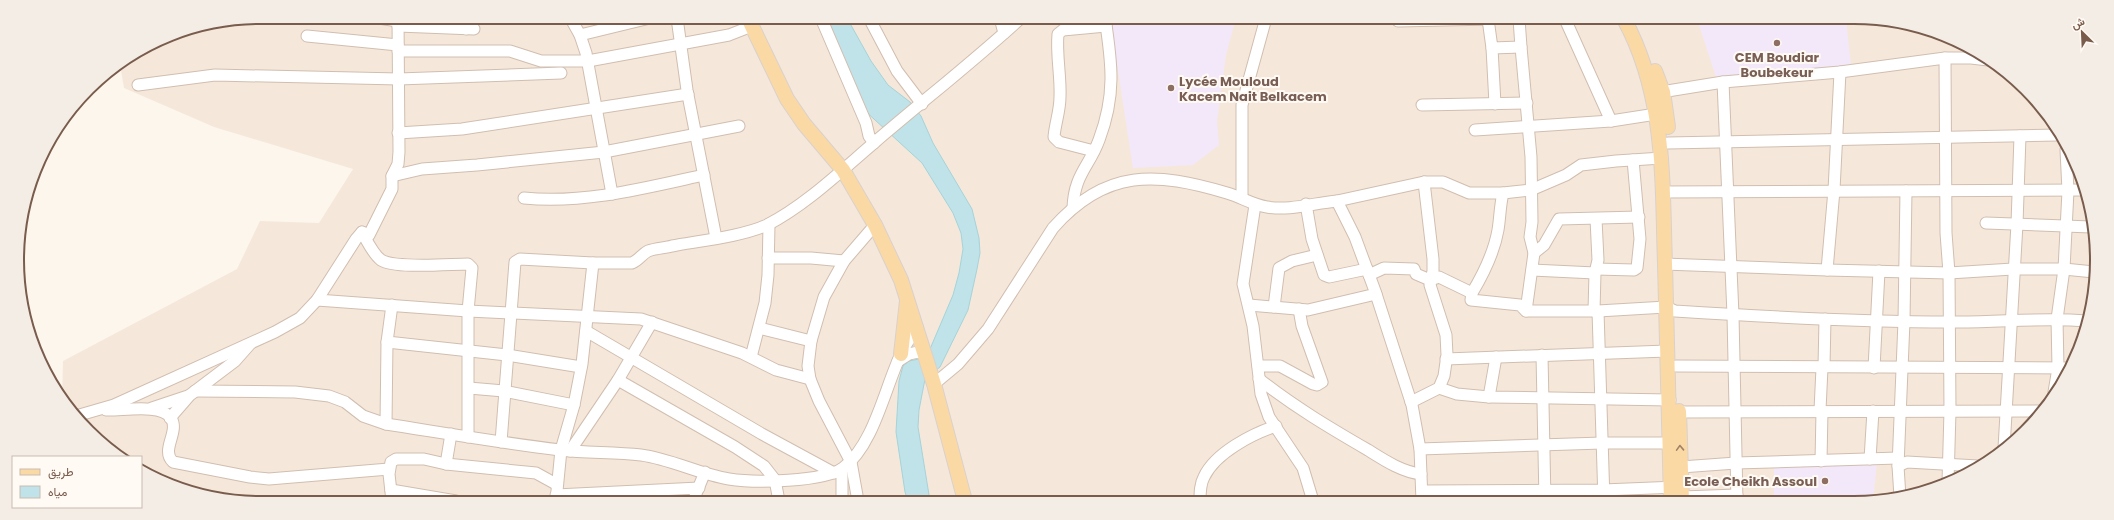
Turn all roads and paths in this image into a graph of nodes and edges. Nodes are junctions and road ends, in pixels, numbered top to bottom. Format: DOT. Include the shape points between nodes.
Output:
graph roads {
  1 [pos="398,24"];
  2 [pos="425,24"];
  3 [pos="465,24"];
  4 [pos="574,24"];
  5 [pos="625,24"];
  6 [pos="678,24"];
  7 [pos="747,24"];
  8 [pos="751,24"];
  9 [pos="824,24"];
  10 [pos="872,24"];
  11 [pos="1002,24"];
  12 [pos="1014,24"];
  13 [pos="1094,24"];
  14 [pos="1105,24"];
  15 [pos="1264,24"];
  16 [pos="1490,24"];
  17 [pos="1519,24"];
  18 [pos="1567,24"];
  19 [pos="1626,24"];
  20 [pos="1636,24"];
  21 [pos="1004,33"];
  22 [pos="580,35"];
  23 [pos="306,36"];
  24 [pos="681,43"];
  25 [pos="1521,47"];
  26 [pos="398,48"];
  27 [pos="1492,48"];
  28 [pos="1945,58"];
  29 [pos="1976,59"];
  30 [pos="588,61"];
  31 [pos="1840,72"];
  32 [pos="561,73"];
  33 [pos="398,79"];
  34 [pos="1722,82"];
  35 [pos="138,85"];
  36 [pos="1658,93"];
  37 [pos="688,94"];
  38 [pos="1527,103"];
  39 [pos="1495,104"];
  40 [pos="1422,105"];
  41 [pos="920,106"];
  42 [pos="597,109"];
  43 [pos="1656,114"];
  44 [pos="1611,121"];
  45 [pos="866,123"];
  46 [pos="739,126"];
  47 [pos="1528,126"];
  48 [pos="1475,130"];
  49 [pos="398,133"];
  50 [pos="696,134"];
  51 [pos="885,134"];
  52 [pos="2054,135"];
  53 [pos="2020,136"];
  54 [pos="1947,137"];
  55 [pos="1836,140"];
  56 [pos="1726,142"];
  57 [pos="874,143"];
  58 [pos="1668,143"];
  59 [pos="1094,151"];
  60 [pos="604,152"];
  61 [pos="2066,157"];
  62 [pos="1662,158"];
  63 [pos="1633,160"];
  64 [pos="843,170"];
  65 [pos="704,175"];
  66 [pos="392,176"];
  67 [pos="1424,182"];
  68 [pos="1531,190"];
  69 [pos="1834,190"];
  70 [pos="1946,190"];
  71 [pos="2079,190"];
  72 [pos="1906,191"];
  73 [pos="2018,191"];
  74 [pos="2068,191"];
  75 [pos="1667,192"];
  76 [pos="1726,192"];
  77 [pos="1503,193"];
  78 [pos="612,194"];
  79 [pos="524,198"];
  80 [pos="1242,198"];
  81 [pos="1337,201"];
  82 [pos="1306,204"];
  83 [pos="1255,205"];
  84 [pos="1073,208"];
  85 [pos="1639,217"];
  86 [pos="1596,219"];
  87 [pos="1986,223"];
  88 [pos="769,224"];
  89 [pos="2017,224"];
  90 [pos="874,225"];
  91 [pos="2066,226"];
  92 [pos="2088,228"];
  93 [pos="362,232"];
  94 [pos="716,238"];
  95 [pos="1534,253"];
  96 [pos="1317,255"];
  97 [pos="768,258"];
  98 [pos="844,261"];
  99 [pos="593,263"];
  100 [pos="1669,264"];
  101 [pos="1731,267"];
  102 [pos="2013,269"];
  103 [pos="2064,269"];
  104 [pos="1532,270"];
  105 [pos="1827,270"];
  106 [pos="1595,271"];
  107 [pos="1879,271"];
  108 [pos="1368,272"];
  109 [pos="1905,272"];
  110 [pos="2089,272"];
  111 [pos="1949,273"];
  112 [pos="1430,280"];
  113 [pos="1472,293"];
  114 [pos="1376,294"];
  115 [pos="907,297"];
  116 [pos="317,300"];
  117 [pos="392,305"];
  118 [pos="1249,305"];
  119 [pos="1274,307"];
  120 [pos="1299,309"];
  121 [pos="1671,309"];
  122 [pos="468,311"];
  123 [pos="1526,311"];
  124 [pos="1596,311"];
  125 [pos="510,313"];
  126 [pos="1733,315"];
  127 [pos="588,316"];
  128 [pos="2058,318"];
  129 [pos="1825,319"];
  130 [pos="1877,321"];
  131 [pos="1904,321"];
  132 [pos="2082,321"];
  133 [pos="652,322"];
  134 [pos="1949,322"];
  135 [pos="2010,322"];
  136 [pos="917,327"];
  137 [pos="759,328"];
  138 [pos="586,331"];
  139 [pos="811,341"];
  140 [pos="387,342"];
  141 [pos="251,343"];
  142 [pos="468,350"];
  143 [pos="1667,351"];
  144 [pos="924,352"];
  145 [pos="1599,353"];
  146 [pos="507,354"];
  147 [pos="1542,355"];
  148 [pos="751,356"];
  149 [pos="900,357"];
  150 [pos="630,358"];
  151 [pos="1496,358"];
  152 [pos="1446,359"];
  153 [pos="1258,366"];
  154 [pos="1676,366"];
  155 [pos="581,367"];
  156 [pos="1734,367"];
  157 [pos="1823,368"];
  158 [pos="1874,368"];
  159 [pos="1901,368"];
  160 [pos="1950,368"];
  161 [pos="2008,368"];
  162 [pos="2058,368"];
  163 [pos="2064,368"];
  164 [pos="810,379"];
  165 [pos="1259,379"];
  166 [pos="618,380"];
  167 [pos="932,380"];
  168 [pos="2056,382"];
  169 [pos="469,388"];
  170 [pos="1439,388"];
  171 [pos="504,391"];
  172 [pos="193,393"];
  173 [pos="1490,398"];
  174 [pos="1543,399"];
  175 [pos="1602,400"];
  176 [pos="1670,400"];
  177 [pos="1411,402"];
  178 [pos="574,405"];
  179 [pos="152,408"];
  180 [pos="101,410"];
  181 [pos="1821,410"];
  182 [pos="1950,410"];
  183 [pos="1873,411"];
  184 [pos="1900,411"];
  185 [pos="2007,411"];
  186 [pos="2035,411"];
  187 [pos="1679,412"];
  188 [pos="1736,412"];
  189 [pos="82,415"];
  190 [pos="170,418"];
  191 [pos="386,424"];
  192 [pos="1276,426"];
  193 [pos="451,434"];
  194 [pos="468,437"];
  195 [pos="501,442"];
  196 [pos="1602,442"];
  197 [pos="2005,442"];
  198 [pos="1670,443"];
  199 [pos="1543,444"];
  200 [pos="566,450"];
  201 [pos="1420,450"];
  202 [pos="1870,459"];
  203 [pos="1821,461"];
  204 [pos="1898,462"];
  205 [pos="1736,463"];
  206 [pos="446,464"];
  207 [pos="1948,465"];
  208 [pos="1969,466"];
  209 [pos="1681,467"];
  210 [pos="842,468"];
  211 [pos="389,469"];
  212 [pos="705,472"];
  213 [pos="1421,474"];
  214 [pos="1948,476"];
  215 [pos="776,480"];
  216 [pos="699,488"];
  217 [pos="1900,491"];
  218 [pos="556,493"];
  219 [pos="1677,494"];
  220 [pos="391,495"];
  221 [pos="1545,495"];
  222 [pos="402,496"];
  223 [pos="695,496"];
  224 [pos="778,496"];
  225 [pos="842,496"];
  226 [pos="856,496"];
  227 [pos="964,496"];
  228 [pos="1201,496"];
  229 [pos="1311,496"];
  230 [pos="1422,496"];
  231 [pos="1482,496"];
  232 [pos="1604,496"];
  233 [pos="1707,496"];
  234 [pos="1737,496"];
  1 -- 26 [label="street"];
  2 -- 3 [label="street" via="470,29"];
  4 -- 22 [label="street"];
  5 -- 22 [label="street"];
  6 -- 24 [label="street"];
  7 -- 24 [label="street" via="729,35"];
  8 -- 64 [label="main road" via="787,99 804,124"];
  9 -- 45 [label="street"];
  10 -- 41 [label="street" via="897,71"];
  11 -- 21 [label="street"];
  12 -- 21 [label="street"];
  13 -- 59 [label="street" via="1063,30 1058,34 1060,98 1054,138 1058,142"];
  14 -- 59 [label="street" via="1110,54 1111,96"];
  15 -- 80 [label="street" via="1242,105"];
  16 -- 27 [label="street"];
  17 -- 25 [label="street"];
  18 -- 44 [label="street"];
  19 -- 36 [label="main road"];
  20 -- 36 [label="main road"];
  21 -- 41 [label="street"];
  22 -- 30 [label="street"];
  23 -- 26 [label="street"];
  24 -- 30 [label="street"];
  24 -- 37 [label="street"];
  25 -- 27 [label="street"];
  25 -- 38 [label="street"];
  26 -- 30 [label="street" via="510,51 541,60"];
  26 -- 33 [label="street"];
  27 -- 39 [label="street"];
  28 -- 29 [label="street"];
  28 -- 31 [label="street"];
  28 -- 54 [label="street"];
  30 -- 42 [label="street"];
  31 -- 34 [label="street"];
  31 -- 55 [label="street"];
  32 -- 33 [label="street"];
  33 -- 35 [label="street" via="215,75"];
  33 -- 49 [label="street"];
  34 -- 36 [label="street"];
  34 -- 56 [label="street"];
  36 -- 43 [label="main road"];
  36 -- 58 [label="main road"];
  37 -- 42 [label="street"];
  37 -- 50 [label="street"];
  38 -- 39 [label="street"];
  38 -- 47 [label="street"];
  39 -- 40 [label="street"];
  41 -- 51 [label="street"];
  42 -- 49 [label="street" via="462,129"];
  42 -- 60 [label="street"];
  43 -- 44 [label="street"];
  43 -- 62 [label="main road"];
  44 -- 47 [label="street"];
  45 -- 51 [label="street"];
  45 -- 57 [label="street" via="869,136"];
  46 -- 50 [label="street"];
  47 -- 48 [label="street"];
  47 -- 68 [label="street"];
  49 -- 66 [label="street" via="398,164"];
  50 -- 60 [label="street"];
  50 -- 65 [label="street"];
  51 -- 57 [label="street"];
  52 -- 53 [label="street"];
  53 -- 54 [label="street"];
  53 -- 73 [label="street"];
  54 -- 55 [label="street"];
  54 -- 70 [label="street"];
  55 -- 56 [label="street"];
  55 -- 69 [label="street"];
  56 -- 58 [label="street"];
  56 -- 76 [label="street"];
  57 -- 64 [label="street"];
  58 -- 75 [label="main road"];
  59 -- 84 [label="street" via="1075,187"];
  60 -- 66 [label="street" via="422,169"];
  60 -- 78 [label="street"];
  61 -- 74 [label="street"];
  62 -- 63 [label="street"];
  62 -- 75 [label="main road"];
  63 -- 68 [label="street" via="1581,165 1566,175"];
  63 -- 85 [label="street"];
  64 -- 88 [label="street"];
  64 -- 90 [label="main road"];
  65 -- 78 [label="street"];
  65 -- 94 [label="street"];
  66 -- 93 [label="street" via="392,189 370,235"];
  67 -- 77 [label="street" via="1443,182 1469,193"];
  67 -- 81 [label="street"];
  67 -- 112 [label="street" via="1434,271"];
  68 -- 77 [label="street"];
  68 -- 95 [label="street" via="1530,237"];
  69 -- 72 [label="street"];
  69 -- 76 [label="street"];
  69 -- 105 [label="street"];
  70 -- 72 [label="street"];
  70 -- 73 [label="street"];
  70 -- 111 [label="street"];
  71 -- 74 [label="street"];
  72 -- 109 [label="street"];
  73 -- 74 [label="street"];
  73 -- 89 [label="street"];
  74 -- 91 [label="street"];
  75 -- 76 [label="street"];
  75 -- 100 [label="main road"];
  76 -- 101 [label="street"];
  77 -- 113 [label="street" via="1492,252 1484,273"];
  78 -- 79 [label="street" via="547,200"];
  80 -- 83 [label="street"];
  80 -- 84 [label="street" via="1168,179 1143,178 1112,184"];
  81 -- 82 [label="street"];
  81 -- 108 [label="street" via="1353,231"];
  82 -- 83 [label="street" via="1284,208"];
  82 -- 96 [label="street"];
  83 -- 118 [label="street" via="1243,284"];
  84 -- 167 [label="street" via="1054,228 988,329 958,364"];
  85 -- 86 [label="street"];
  85 -- 106 [label="street" via="1637,268"];
  86 -- 95 [label="street" via="1559,219 1544,245"];
  86 -- 106 [label="street" via="1598,260"];
  87 -- 89 [label="street"];
  88 -- 94 [label="street"];
  88 -- 97 [label="street"];
  89 -- 91 [label="street"];
  89 -- 102 [label="street"];
  90 -- 98 [label="street"];
  90 -- 115 [label="main road"];
  91 -- 92 [label="street"];
  91 -- 103 [label="street"];
  93 -- 116 [label="street"];
  93 -- 122 [label="street" via="376,255 387,263 470,265 472,268"];
  94 -- 99 [label="street" via="648,251 632,263"];
  95 -- 104 [label="street"];
  96 -- 108 [label="street" via="1324,275 1329,277"];
  96 -- 119 [label="street" via="1292,261 1279,268"];
  97 -- 98 [label="street"];
  97 -- 137 [label="street" via="765,303"];
  98 -- 139 [label="street" via="824,297"];
  99 -- 125 [label="street" via="516,260"];
  99 -- 127 [label="street"];
  100 -- 101 [label="street"];
  100 -- 121 [label="main road"];
  101 -- 105 [label="street"];
  101 -- 126 [label="street"];
  102 -- 103 [label="street"];
  102 -- 111 [label="street"];
  102 -- 135 [label="street"];
  103 -- 110 [label="street"];
  103 -- 128 [label="street"];
  104 -- 106 [label="street"];
  104 -- 123 [label="street"];
  105 -- 107 [label="street"];
  106 -- 124 [label="street"];
  107 -- 109 [label="street"];
  107 -- 130 [label="street"];
  108 -- 112 [label="street" via="1384,268 1414,269 1416,274"];
  108 -- 114 [label="street"];
  109 -- 111 [label="street"];
  109 -- 131 [label="street"];
  111 -- 134 [label="street"];
  112 -- 113 [label="street" via="1439,277"];
  112 -- 152 [label="street" via="1430,290 1446,335"];
  113 -- 123 [label="street" via="1471,300 1520,305"];
  114 -- 120 [label="street" via="1325,308"];
  114 -- 177 [label="street"];
  115 -- 136 [label="main road"];
  115 -- 149 [label="main road"];
  116 -- 117 [label="street"];
  116 -- 141 [label="street" via="300,318"];
  117 -- 122 [label="street"];
  117 -- 140 [label="street"];
  118 -- 119 [label="street"];
  118 -- 153 [label="street"];
  119 -- 120 [label="street"];
  120 -- 153 [label="street" via="1302,326 1322,382 1313,384 1280,366"];
  121 -- 124 [label="street"];
  121 -- 126 [label="street"];
  121 -- 143 [label="main road"];
  121 -- 154 [label="main road"];
  122 -- 125 [label="street"];
  122 -- 142 [label="street"];
  123 -- 124 [label="street"];
  124 -- 145 [label="street"];
  125 -- 127 [label="street"];
  125 -- 146 [label="street"];
  126 -- 129 [label="street"];
  126 -- 156 [label="street"];
  127 -- 133 [label="street" via="616,316"];
  127 -- 138 [label="street"];
  128 -- 132 [label="street"];
  128 -- 135 [label="street"];
  128 -- 162 [label="street"];
  129 -- 130 [label="street"];
  129 -- 157 [label="street"];
  130 -- 131 [label="street"];
  130 -- 158 [label="street"];
  131 -- 134 [label="street"];
  131 -- 159 [label="street"];
  133 -- 148 [label="street"];
  133 -- 150 [label="street"];
  134 -- 135 [label="street"];
  134 -- 160 [label="street"];
  135 -- 161 [label="street"];
  136 -- 144 [label="main road"];
  136 -- 149 [label="street"];
  137 -- 139 [label="street"];
  137 -- 148 [label="street"];
  138 -- 150 [label="street"];
  138 -- 155 [label="street"];
  139 -- 164 [label="street" via="808,366"];
  140 -- 142 [label="street"];
  140 -- 191 [label="street"];
  141 -- 172 [label="street" via="235,361"];
  141 -- 180 [label="street"];
  142 -- 146 [label="street"];
  142 -- 169 [label="street"];
  143 -- 145 [label="street"];
  143 -- 176 [label="main road"];
  144 -- 149 [label="street"];
  144 -- 167 [label="main road"];
  145 -- 147 [label="street"];
  145 -- 175 [label="street"];
  146 -- 155 [label="street"];
  146 -- 171 [label="street"];
  147 -- 151 [label="street"];
  147 -- 174 [label="street"];
  148 -- 164 [label="street" via="776,370"];
  149 -- 210 [label="street" via="869,432"];
  150 -- 166 [label="street"];
  150 -- 210 [label="street" via="762,434"];
  151 -- 152 [label="street"];
  151 -- 173 [label="street"];
  152 -- 170 [label="street" via="1443,383"];
  153 -- 165 [label="street"];
  154 -- 156 [label="street"];
  154 -- 187 [label="main road"];
  155 -- 178 [label="street"];
  156 -- 157 [label="street"];
  156 -- 188 [label="street"];
  157 -- 158 [label="street"];
  157 -- 181 [label="street"];
  158 -- 159 [label="street"];
  159 -- 160 [label="street"];
  159 -- 184 [label="street"];
  160 -- 161 [label="street"];
  160 -- 182 [label="street"];
  161 -- 162 [label="street"];
  161 -- 185 [label="street"];
  162 -- 163 [label="street"];
  162 -- 168 [label="street"];
  164 -- 210 [label="street" via="836,436"];
  165 -- 192 [label="street" via="1262,402"];
  165 -- 213 [label="street" via="1355,443 1405,470"];
  166 -- 200 [label="street"];
  166 -- 215 [label="street" via="735,447 764,466"];
  167 -- 227 [label="main road"];
  169 -- 171 [label="street"];
  169 -- 194 [label="street"];
  170 -- 173 [label="street" via="1457,394"];
  170 -- 177 [label="street"];
  171 -- 178 [label="street"];
  171 -- 195 [label="street"];
  172 -- 179 [label="street"];
  172 -- 190 [label="street"];
  172 -- 191 [label="street" via="295,392 328,396 345,402 362,416"];
  173 -- 174 [label="street"];
  174 -- 175 [label="street"];
  174 -- 199 [label="street"];
  175 -- 176 [label="street"];
  175 -- 196 [label="street"];
  176 -- 198 [label="main road"];
  177 -- 201 [label="street"];
  178 -- 200 [label="street"];
  179 -- 180 [label="street"];
  179 -- 190 [label="street"];
  180 -- 189 [label="street"];
  181 -- 183 [label="street"];
  181 -- 188 [label="street"];
  181 -- 203 [label="street"];
  182 -- 184 [label="street"];
  182 -- 185 [label="street"];
  182 -- 207 [label="street"];
  183 -- 184 [label="street"];
  183 -- 202 [label="street"];
  184 -- 204 [label="street"];
  185 -- 186 [label="street"];
  185 -- 197 [label="street"];
  187 -- 188 [label="street"];
  209 -- 187 [label="main road, one-way"];
  188 -- 205 [label="street"];
  190 -- 211 [label="street" via="173,433 168,454 173,462 269,479"];
  191 -- 193 [label="street"];
  192 -- 228 [label="street" via="1247,438 1211,465 1203,478"];
  192 -- 229 [label="street" via="1303,468"];
  193 -- 194 [label="street"];
  193 -- 206 [label="street"];
  194 -- 195 [label="street"];
  195 -- 200 [label="street"];
  196 -- 198 [label="street"];
  196 -- 199 [label="street"];
  196 -- 232 [label="street"];
  198 -- 219 [label="main road"];
  199 -- 201 [label="street"];
  199 -- 221 [label="street"];
  200 -- 212 [label="street" via="643,456"];
  200 -- 218 [label="street"];
  201 -- 213 [label="street"];
  202 -- 203 [label="street"];
  202 -- 204 [label="street"];
  203 -- 205 [label="street"];
  204 -- 207 [label="street"];
  204 -- 217 [label="street"];
  205 -- 209 [label="street"];
  205 -- 234 [label="street"];
  206 -- 211 [label="street" via="424,459 396,459 391,462"];
  206 -- 218 [label="street" via="536,472"];
  207 -- 208 [label="street"];
  207 -- 214 [label="street"];
  209 -- 219 [label="main road"];
  210 -- 215 [label="street" via="817,478"];
  210 -- 225 [label="street"];
  210 -- 226 [label="street"];
  211 -- 220 [label="street"];
  212 -- 215 [label="street" via="730,479"];
  212 -- 216 [label="street"];
  213 -- 230 [label="street"];
  215 -- 224 [label="street"];
  216 -- 218 [label="street"];
  216 -- 223 [label="street"];
  219 -- 232 [label="street"];
  219 -- 233 [label="street"];
  220 -- 222 [label="street"];
  221 -- 231 [label="street"];
  221 -- 232 [label="street"];
  230 -- 231 [label="street"];
}
